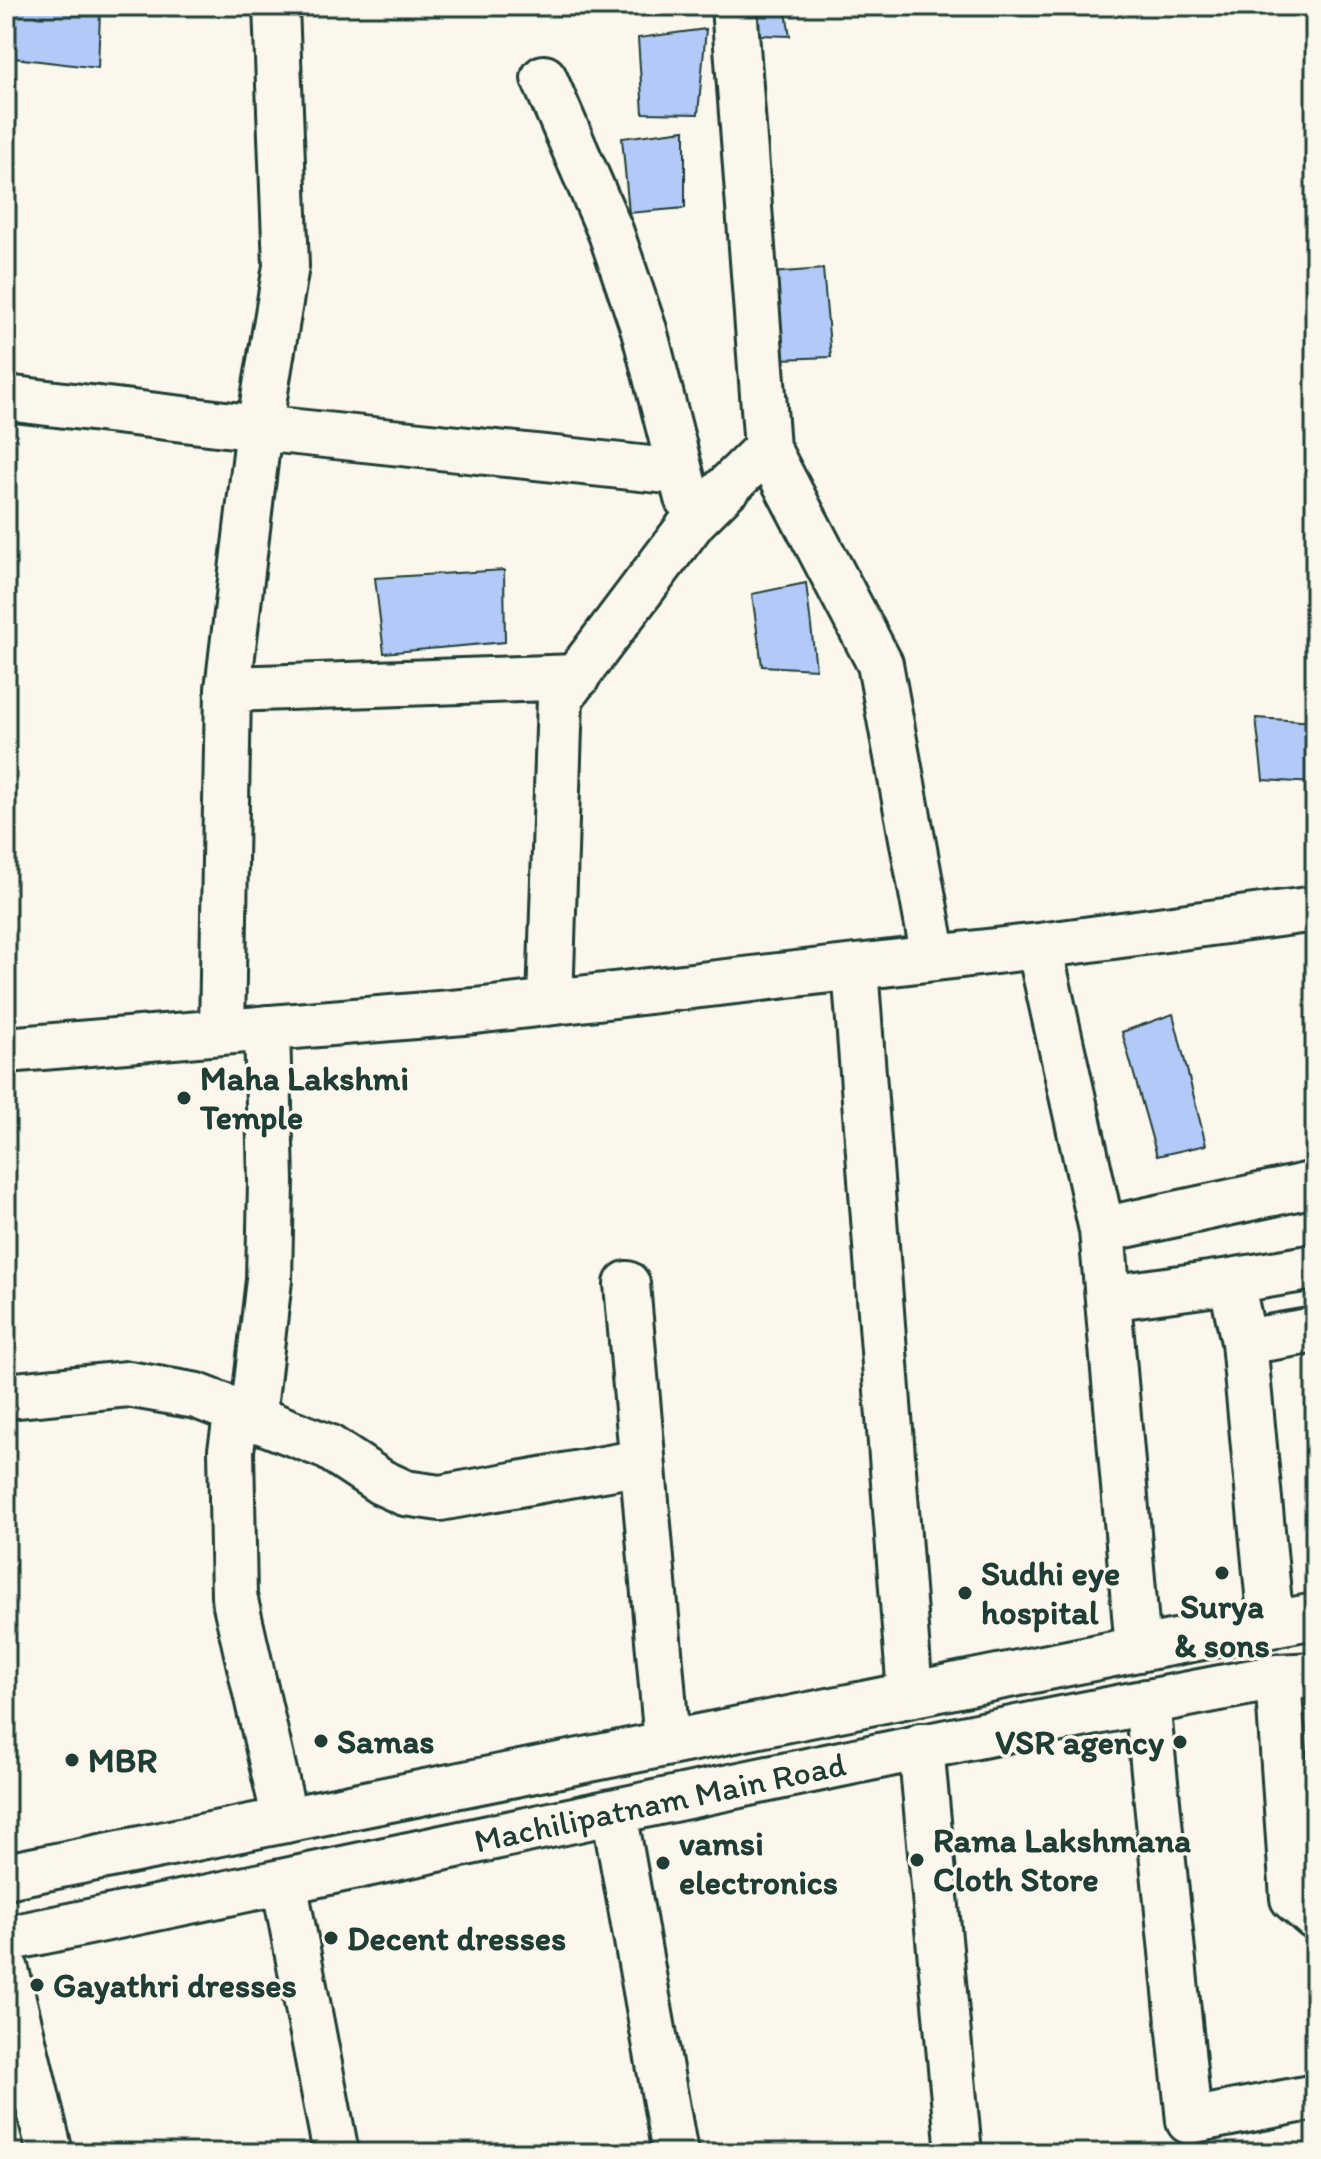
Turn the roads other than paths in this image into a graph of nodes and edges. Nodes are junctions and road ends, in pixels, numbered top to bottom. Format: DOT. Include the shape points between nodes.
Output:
graph roads {
  1 [pos="276,6"];
  2 [pos="734,6"];
  3 [pos="544,78"];
  4 [pos="6,398"];
  5 [pos="259,428"];
  6 [pos="767,448"];
  7 [pos="678,472"];
  8 [pos="694,520"];
  9 [pos="577,677"];
  10 [pos="228,689"];
  11 [pos="1315,909"];
  12 [pos="1039,946"];
  13 [pos="934,958"];
  14 [pos="855,968"];
  15 [pos="550,1002"];
  16 [pos="267,1028"];
  17 [pos="222,1032"];
  18 [pos="6,1050"];
  19 [pos="1315,1184"];
  20 [pos="1102,1230"];
  21 [pos="1315,1267"];
  22 [pos="1231,1281"];
  23 [pos="627,1284"];
  24 [pos="1108,1298"];
  25 [pos="1315,1330"];
  26 [pos="1244,1342"];
  27 [pos="6,1396"];
  28 [pos="245,1414"];
  29 [pos="642,1462"];
  30 [pos="1315,1616"];
  31 [pos="1271,1625"];
  32 [pos="1138,1649"];
  33 [pos="1296,1676"];
  34 [pos="910,1694"];
  35 [pos="1147,1702"];
  36 [pos="667,1743"];
  37 [pos="921,1746"];
  38 [pos="614,1812"];
  39 [pos="285,1820"];
  40 [pos="6,1876"];
  41 [pos="284,1882"];
  42 [pos="1315,1917"];
  43 [pos="6,1939"];
  44 [pos="6,1970"];
  45 [pos="1315,2097"];
  46 [pos="50,2153"];
  47 [pos="336,2153"];
  48 [pos="675,2153"];
  49 [pos="959,2153"];
  1 -- 5 [label="street" via="286,266"];
  2 -- 6 [label="street"];
  3 -- 7 [label="street" via="611,233 644,330"];
  4 -- 5 [label="street"];
  5 -- 7 [label="street"];
  5 -- 10 [label="street"];
  6 -- 8 [label="street"];
  6 -- 13 [label="street" via="880,664"];
  7 -- 8 [label="street"];
  8 -- 9 [label="street"];
  9 -- 10 [label="street"];
  9 -- 15 [label="street" via="560,698"];
  10 -- 17 [label="street"];
  11 -- 12 [label="street"];
  12 -- 13 [label="street"];
  12 -- 20 [label="street"];
  13 -- 14 [label="street"];
  14 -- 15 [label="street"];
  14 -- 34 [label="street"];
  15 -- 16 [label="street"];
  16 -- 17 [label="street"];
  16 -- 28 [label="street" via="269,1280"];
  17 -- 18 [label="street"];
  19 -- 20 [label="street"];
  20 -- 24 [label="street"];
  21 -- 22 [label="street"];
  22 -- 24 [label="street"];
  22 -- 26 [label="street"];
  23 -- 29 [label="street"];
  24 -- 32 [label="street"];
  25 -- 26 [label="street"];
  26 -- 31 [label="street"];
  27 -- 28 [label="street" via="128,1384 197,1396"];
  28 -- 29 [label="street" via="328,1447 405,1493 440,1498"];
  28 -- 39 [label="street" via="231,1450 234,1596"];
  29 -- 36 [label="street"];
  30 -- 31 [label="street, Machilipatnam Main Road"];
  31 -- 32 [label="street, Machilipatnam Main Road"];
  32 -- 34 [label="street, Machilipatnam Main Road"];
  33 -- 35 [label="street, Machilipatnam Main Road"];
  33 -- 42 [label="street" via="1293,1898"];
  34 -- 36 [label="street, Machilipatnam Main Road"];
  35 -- 37 [label="street, Machilipatnam Main Road"];
  35 -- 45 [label="street" via="1189,2121"];
  36 -- 39 [label="street, Machilipatnam Main Road"];
  37 -- 38 [label="street, Machilipatnam Main Road"];
  37 -- 49 [label="street"];
  38 -- 41 [label="street, Machilipatnam Main Road"];
  38 -- 48 [label="street"];
  39 -- 40 [label="street, Machilipatnam Main Road"];
  41 -- 43 [label="street, Machilipatnam Main Road"];
  41 -- 47 [label="street"];
  44 -- 46 [label="street"];
}
